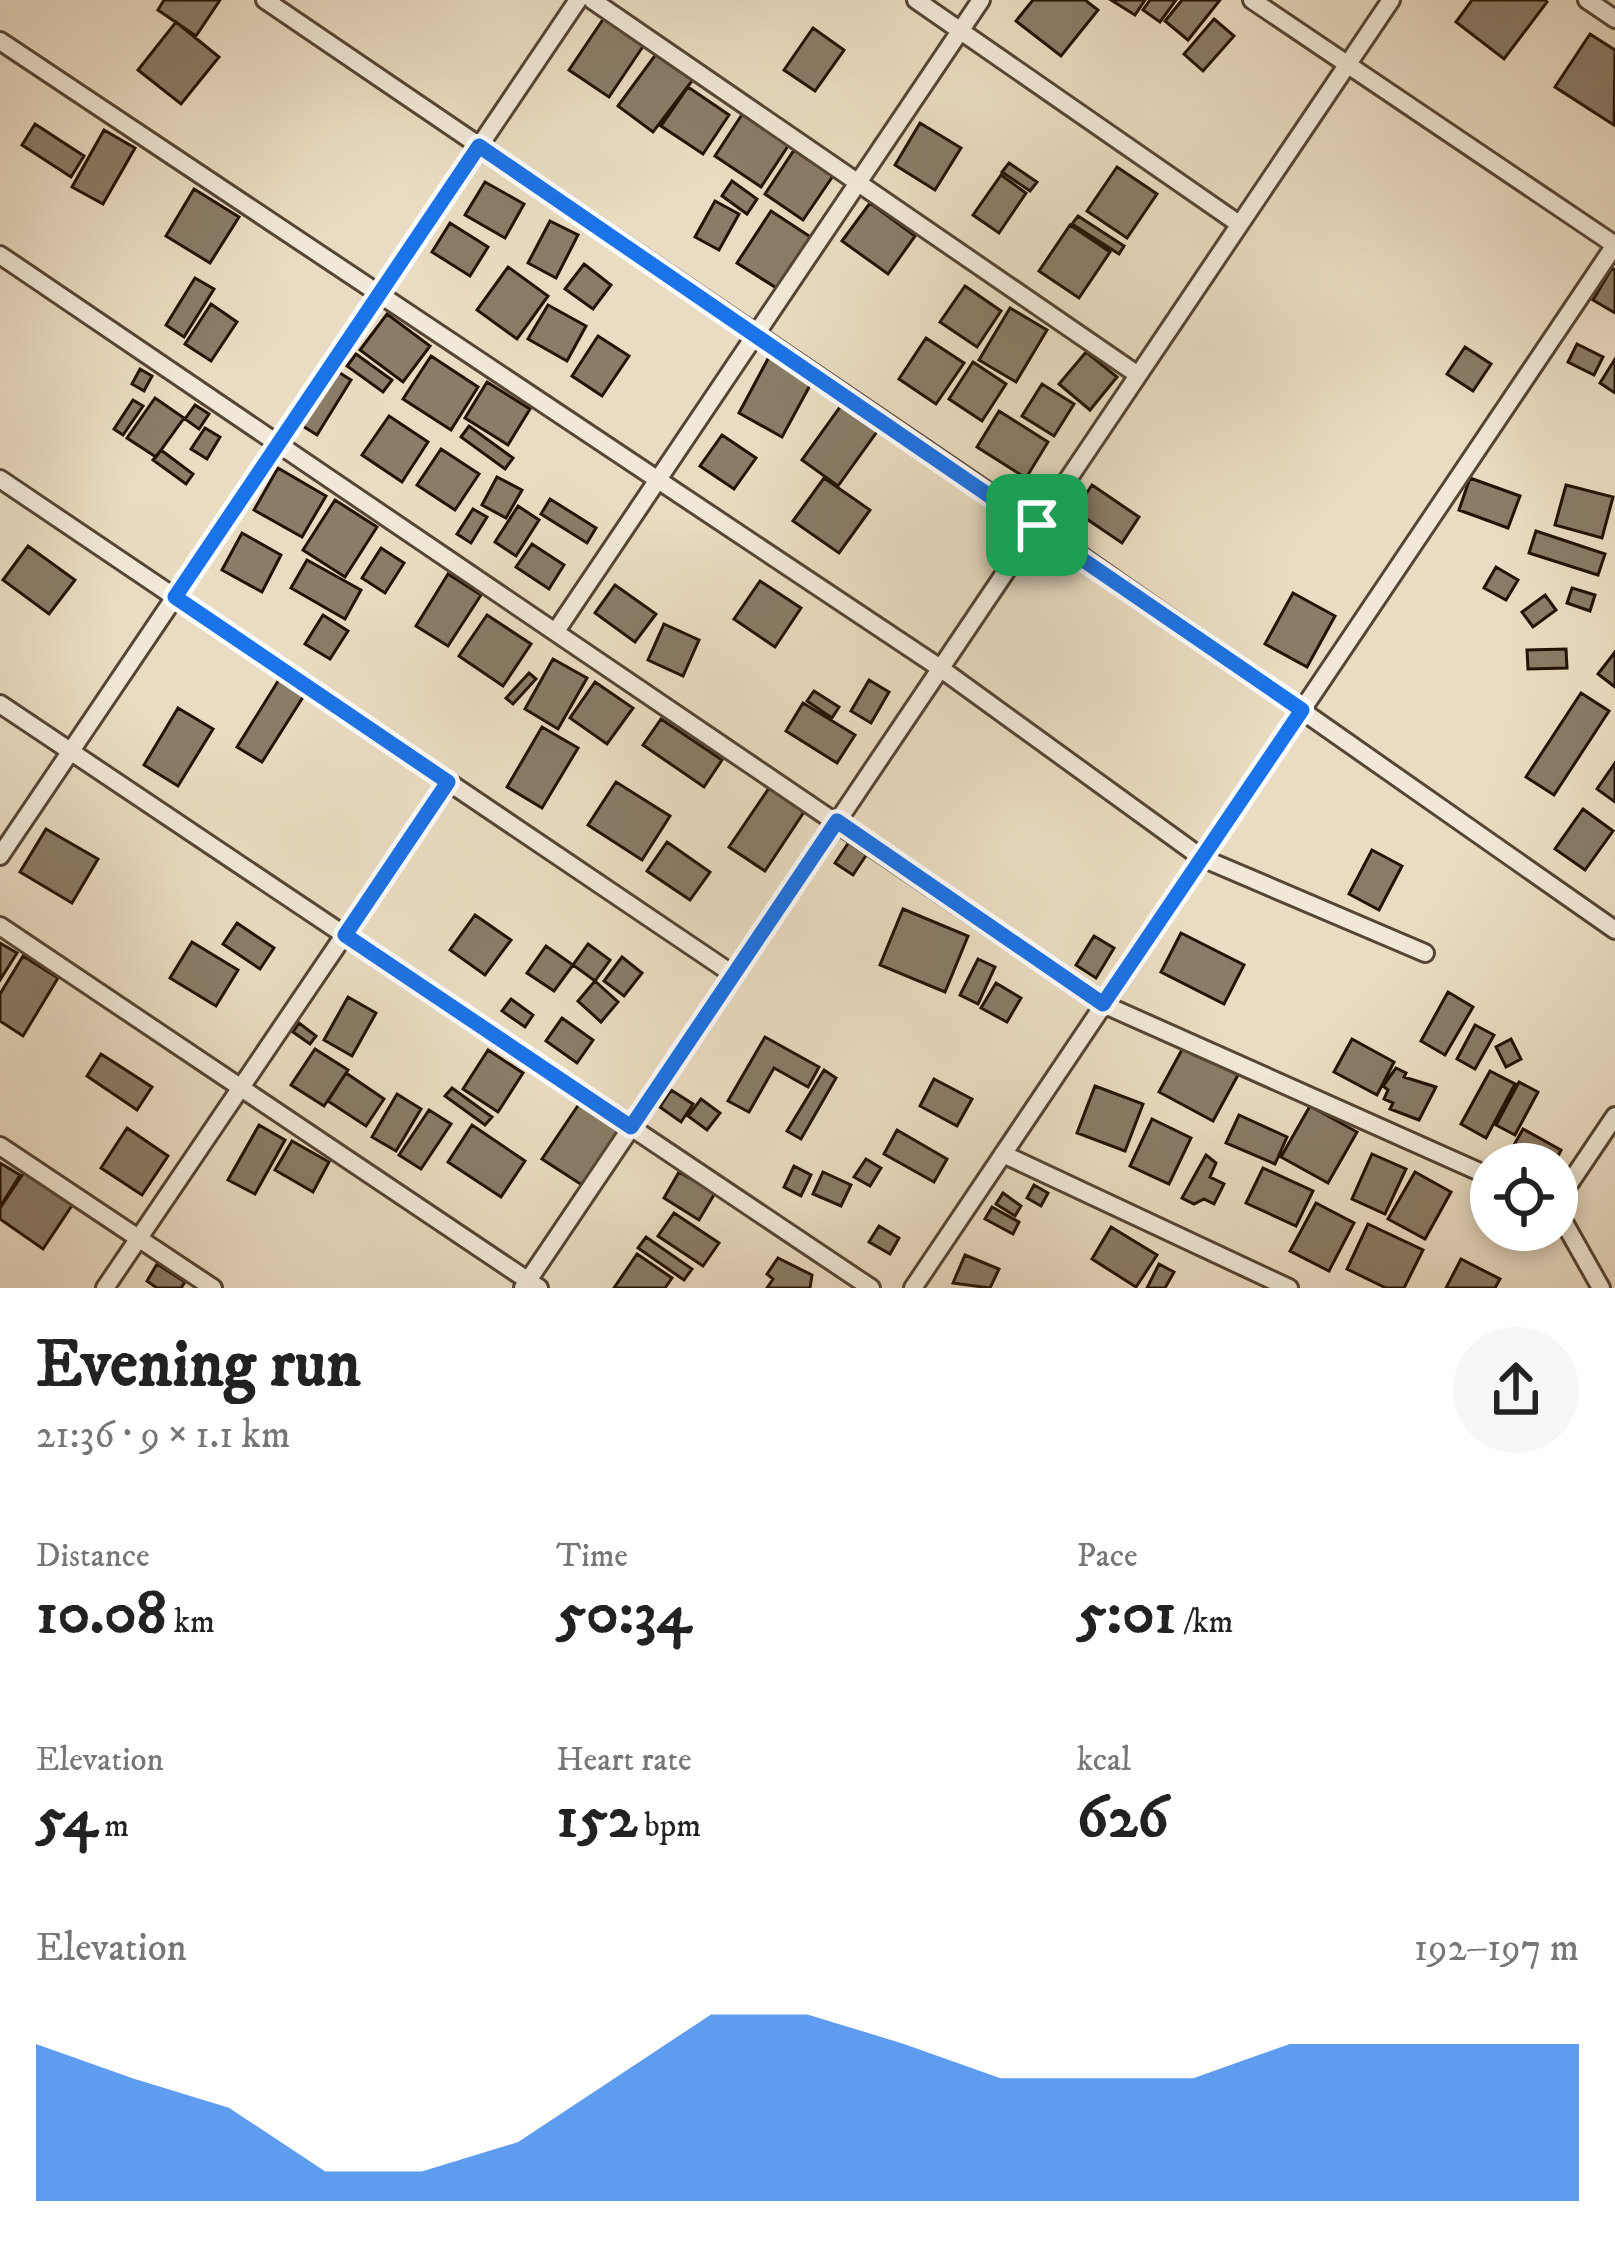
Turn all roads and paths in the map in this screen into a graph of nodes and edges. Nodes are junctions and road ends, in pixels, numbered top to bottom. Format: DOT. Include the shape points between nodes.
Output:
graph roads {
  1 [pos="265,0"];
  2 [pos="578,0"];
  3 [pos="592,0"];
  4 [pos="916,0"];
  5 [pos="981,0"];
  6 [pos="1252,0"];
  7 [pos="1391,0"];
  8 [pos="1587,0"];
  9 [pos="1615,19"];
  10 [pos="960,31"];
  11 [pos="0,41"];
  12 [pos="1347,64"];
  13 [pos="479,146"];
  14 [pos="858,182"];
  15 [pos="1239,224"];
  16 [pos="1615,245"];
  17 [pos="0,255"];
  18 [pos="380,294"];
  19 [pos="756,334"];
  20 [pos="1138,375"];
  21 [pos="279,443"];
  22 [pos="0,479"];
  23 [pos="657,480"];
  24 [pos="1037,525"];
  25 [pos="175,597"];
  26 [pos="556,631"];
  27 [pos="940,668"];
  28 [pos="0,704"];
  29 [pos="1302,710"];
  30 [pos="71,751"];
  31 [pos="448,782"];
  32 [pos="837,821"];
  33 [pos="0,856"];
  34 [pos="1202,859"];
  35 [pos="0,926"];
  36 [pos="1615,930"];
  37 [pos="345,935"];
  38 [pos="1424,953"];
  39 [pos="734,975"];
  40 [pos="1103,1004"];
  41 [pos="241,1088"];
  42 [pos="1615,1116"];
  43 [pos="631,1127"];
  44 [pos="0,1146"];
  45 [pos="1003,1154"];
  46 [pos="1470,1168"];
  47 [pos="1578,1173"];
  48 [pos="139,1238"];
  49 [pos="1578,1245"];
  50 [pos="530,1286"];
  51 [pos="919,1286"];
  52 [pos="105,1288"];
  53 [pos="213,1288"];
  54 [pos="871,1288"];
  55 [pos="1289,1288"];
  56 [pos="1601,1288"];
  1 -- 13 [label="street"];
  2 -- 13 [label="street"];
  3 -- 14 [label="street"];
  4 -- 10 [label="street"];
  5 -- 10 [label="street"];
  6 -- 12 [label="street"];
  7 -- 12 [label="street"];
  8 -- 9 [label="street"];
  10 -- 14 [label="street"];
  10 -- 15 [label="street"];
  11 -- 18 [label="street"];
  12 -- 15 [label="street"];
  12 -- 16 [label="street"];
  13 -- 18 [label="street"];
  13 -- 19 [label="street"];
  14 -- 19 [label="street"];
  14 -- 20 [label="street"];
  15 -- 20 [label="street"];
  16 -- 29 [label="street"];
  17 -- 21 [label="street"];
  18 -- 21 [label="street"];
  18 -- 23 [label="street"];
  19 -- 23 [label="street"];
  19 -- 24 [label="street"];
  20 -- 24 [label="street"];
  21 -- 25 [label="street"];
  21 -- 26 [label="street"];
  22 -- 25 [label="street"];
  23 -- 26 [label="street"];
  23 -- 27 [label="street"];
  24 -- 27 [label="street"];
  24 -- 29 [label="street"];
  25 -- 30 [label="street"];
  25 -- 31 [label="street"];
  26 -- 32 [label="street"];
  27 -- 32 [label="street"];
  27 -- 34 [label="street"];
  28 -- 30 [label="street"];
  29 -- 34 [label="street"];
  29 -- 36 [label="street"];
  30 -- 33 [label="street"];
  30 -- 37 [label="street"];
  31 -- 37 [label="street"];
  31 -- 39 [label="street"];
  32 -- 39 [label="street"];
  32 -- 40 [label="street"];
  34 -- 38 [label="street"];
  34 -- 40 [label="street"];
  35 -- 41 [label="street"];
  37 -- 41 [label="street"];
  37 -- 43 [label="street"];
  39 -- 43 [label="street"];
  40 -- 45 [label="street"];
  40 -- 46 [label="street"];
  41 -- 48 [label="street"];
  41 -- 50 [label="street"];
  42 -- 47 [label="street"];
  43 -- 50 [label="street"];
  43 -- 54 [label="street"];
  44 -- 48 [label="street"];
  45 -- 51 [label="street"];
  45 -- 55 [label="street"];
  48 -- 52 [label="street"];
  48 -- 53 [label="street"];
  49 -- 56 [label="street"];
}
